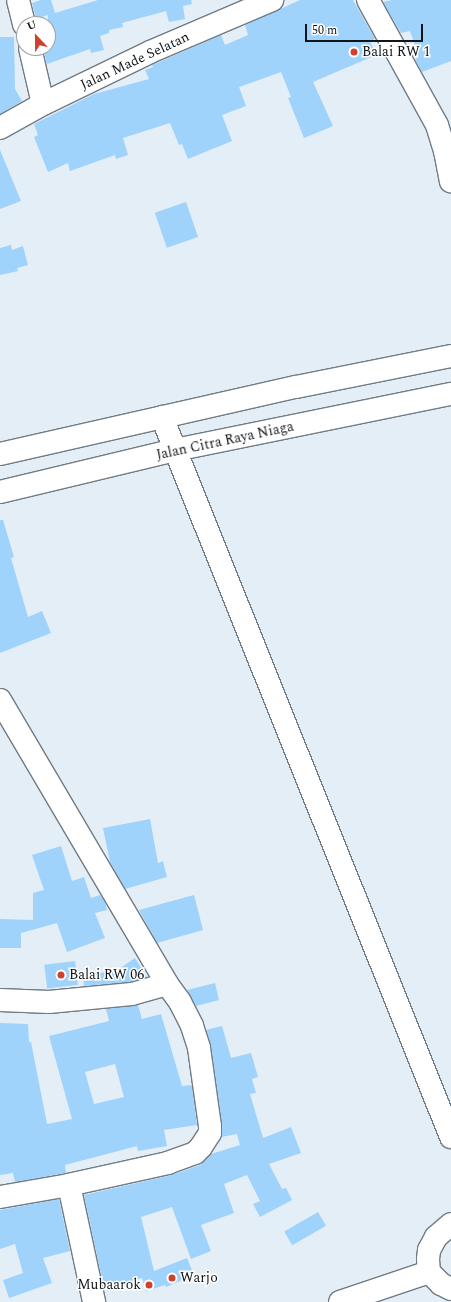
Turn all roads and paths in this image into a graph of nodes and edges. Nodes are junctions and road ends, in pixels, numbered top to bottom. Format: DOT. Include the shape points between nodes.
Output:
graph roads {
  1 [pos="18,0"];
  2 [pos="272,0"];
  3 [pos="368,0"];
  4 [pos="22,16"];
  5 [pos="32,56"];
  6 [pos="43,104"];
  7 [pos="0,128"];
  8 [pos="451,181"];
  9 [pos="451,356"];
  10 [pos="451,394"];
  11 [pos="162,417"];
  12 [pos="175,450"];
  13 [pos="0,454"];
  14 [pos="0,492"];
  15 [pos="0,700"];
  16 [pos="167,984"];
  17 [pos="0,1000"];
  18 [pos="451,1137"];
  19 [pos="69,1185"];
  20 [pos="0,1197"];
  21 [pos="451,1224"];
  22 [pos="429,1272"];
  23 [pos="451,1289"];
  24 [pos="94,1302"];
  25 [pos="340,1302"];
  1 -- 4 [label="street"];
  2 -- 6 [label="street, Jalan Made Selatan" via="150,52"];
  3 -- 8 [label="street" via="434,119 445,151"];
  5 -- 6 [label="street"];
  6 -- 7 [label="street, Jalan Made Selatan"];
  9 -- 11 [label="street"];
  10 -- 12 [label="street, Jalan Citra Raya Niaga"];
  11 -- 12 [label="street"];
  11 -- 13 [label="street"];
  12 -- 14 [label="street, Jalan Citra Raya Niaga"];
  12 -- 18 [label="street"];
  15 -- 16 [label="street"];
  16 -- 17 [label="street" via="132,994 48,1002"];
  16 -- 19 [label="street" via="192,1026 199,1048 210,1126 207,1140 195,1153 168,1163"];
  19 -- 20 [label="street"];
  19 -- 24 [label="street"];
  21 -- 22 [label="street" via="431,1244"];
  22 -- 23 [label="street" via="441,1284"];
  22 -- 25 [label="street"];
}
